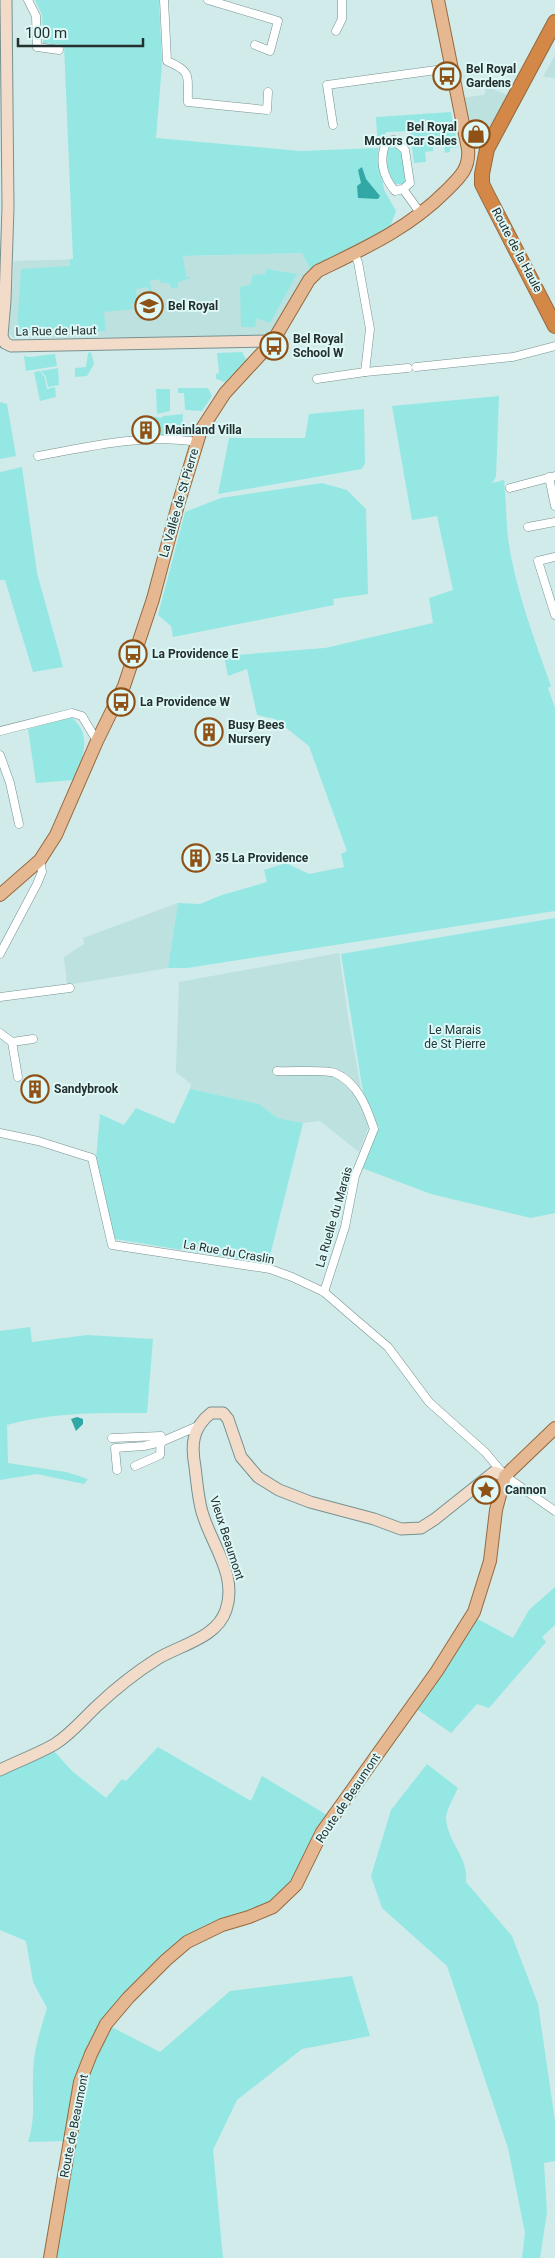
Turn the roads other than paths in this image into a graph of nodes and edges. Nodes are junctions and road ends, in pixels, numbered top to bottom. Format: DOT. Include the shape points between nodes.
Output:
graph roads {
  1 [pos="6,0"];
  2 [pos="28,0"];
  3 [pos="164,0"];
  4 [pos="208,0"];
  5 [pos="342,0"];
  6 [pos="438,0"];
  7 [pos="555,22"];
  8 [pos="336,31"];
  9 [pos="555,35"];
  10 [pos="255,45"];
  11 [pos="59,50"];
  12 [pos="451,68"];
  13 [pos="268,92"];
  14 [pos="333,125"];
  15 [pos="487,149"];
  16 [pos="468,153"];
  17 [pos="463,174"];
  18 [pos="484,184"];
  19 [pos="403,189"];
  20 [pos="421,214"];
  21 [pos="354,253"];
  22 [pos="555,326"];
  23 [pos="273,342"];
  24 [pos="555,346"];
  25 [pos="365,372"];
  26 [pos="318,379"];
  27 [pos="197,442"];
  28 [pos="38,456"];
  29 [pos="552,476"];
  30 [pos="510,488"];
  31 [pos="555,506"];
  32 [pos="555,522"];
  33 [pos="528,527"];
  34 [pos="555,556"];
  35 [pos="555,614"];
  36 [pos="0,731"];
  37 [pos="97,741"];
  38 [pos="0,755"];
  39 [pos="19,824"];
  40 [pos="40,860"];
  41 [pos="0,896"];
  42 [pos="0,954"];
  43 [pos="70,988"];
  44 [pos="0,997"];
  45 [pos="0,1033"];
  46 [pos="33,1039"];
  47 [pos="12,1042"];
  48 [pos="277,1071"];
  49 [pos="18,1077"];
  50 [pos="0,1133"];
  51 [pos="324,1292"];
  52 [pos="198,1426"];
  53 [pos="555,1428"];
  54 [pos="112,1438"];
  55 [pos="161,1442"];
  56 [pos="136,1466"];
  57 [pos="116,1470"];
  58 [pos="505,1476"];
  59 [pos="555,1510"];
  60 [pos="0,1770"];
  61 [pos="50,2258"];
  1 -- 23 [label="street, La Rue de Haut" via="8,207 2,336 5,344"];
  2 -- 11 [label="street" via="36,16 37,47"];
  3 -- 13 [label="street" via="167,61 183,68 188,75 188,102 267,110"];
  4 -- 10 [label="street" via="278,21 270,51"];
  5 -- 8 [label="street" via="342,19"];
  6 -- 12 [label="main road"];
  7 -- 15 [label="highway"];
  9 -- 18 [label="highway" via="490,161"];
  12 -- 14 [label="street" via="327,85"];
  12 -- 16 [label="main road"];
  15 -- 16 [label="main road"];
  15 -- 18 [label="highway"];
  16 -- 17 [label="main road, La Vallée de St Pierre"];
  17 -- 18 [label="main road"];
  17 -- 20 [label="main road, La Vallée de St Pierre"];
  18 -- 22 [label="highway, Route de la Haule"];
  19 -- 19 [label="street" via="410,183 405,150 394,140 386,141 382,161 384,176 395,192"];
  19 -- 20 [label="street"];
  20 -- 21 [label="main road, La Vallée de St Pierre" via="393,234"];
  21 -- 23 [label="main road, La Vallée de St Pierre" via="318,271 309,280"];
  21 -- 25 [label="street" via="370,329"];
  23 -- 27 [label="main road, La Vallée de St Pierre" via="215,406"];
  24 -- 25 [label="street" via="513,357"];
  25 -- 26 [label="street"];
  27 -- 28 [label="street" via="138,441"];
  27 -- 37 [label="main road, La Vallée de St Pierre" via="153,599 124,686"];
  29 -- 30 [label="street"];
  29 -- 31 [label="street"];
  32 -- 33 [label="street"];
  34 -- 35 [label="street" via="538,561"];
  36 -- 37 [label="street" via="72,714 82,716"];
  37 -- 40 [label="main road, La Vallée de St Pierre" via="70,806"];
  38 -- 39 [label="street"];
  40 -- 41 [label="main road, La Vallée de St Pierre"];
  40 -- 42 [label="street" via="42,872 37,884"];
  43 -- 44 [label="street"];
  45 -- 47 [label="street"];
  46 -- 47 [label="street"];
  47 -- 49 [label="street"];
  48 -- 51 [label="street, La Ruelle du Marais" via="334,1073 353,1086 367,1106 374,1129 355,1176 345,1227"];
  50 -- 51 [label="street, La Rue du Craslin" via="92,1158 112,1245 270,1269"];
  51 -- 58 [label="street, La Rue du Craslin" via="388,1347 429,1402 486,1454"];
  52 -- 55 [label="street"];
  52 -- 58 [label="street" via="211,1413 223,1413 228,1419 240,1457 258,1477 279,1490 310,1502 401,1529 421,1528 494,1472"];
  52 -- 60 [label="street, Vieux Beaumont" via="192,1453 197,1490 228,1581 229,1596 221,1620 210,1631 128,1678 55,1744"];
  53 -- 58 [label="main road"];
  54 -- 55 [label="street" via="160,1436"];
  55 -- 56 [label="street" via="160,1455"];
  55 -- 57 [label="street" via="115,1448"];
  58 -- 59 [label="street, La Rue du Craslin"];
  58 -- 61 [label="main road, Route de Beaumont" via="496,1510 490,1561 474,1612 322,1832 296,1885 273,1907 222,1925 187,1942 134,1991 106,2024 80,2082"];
}
